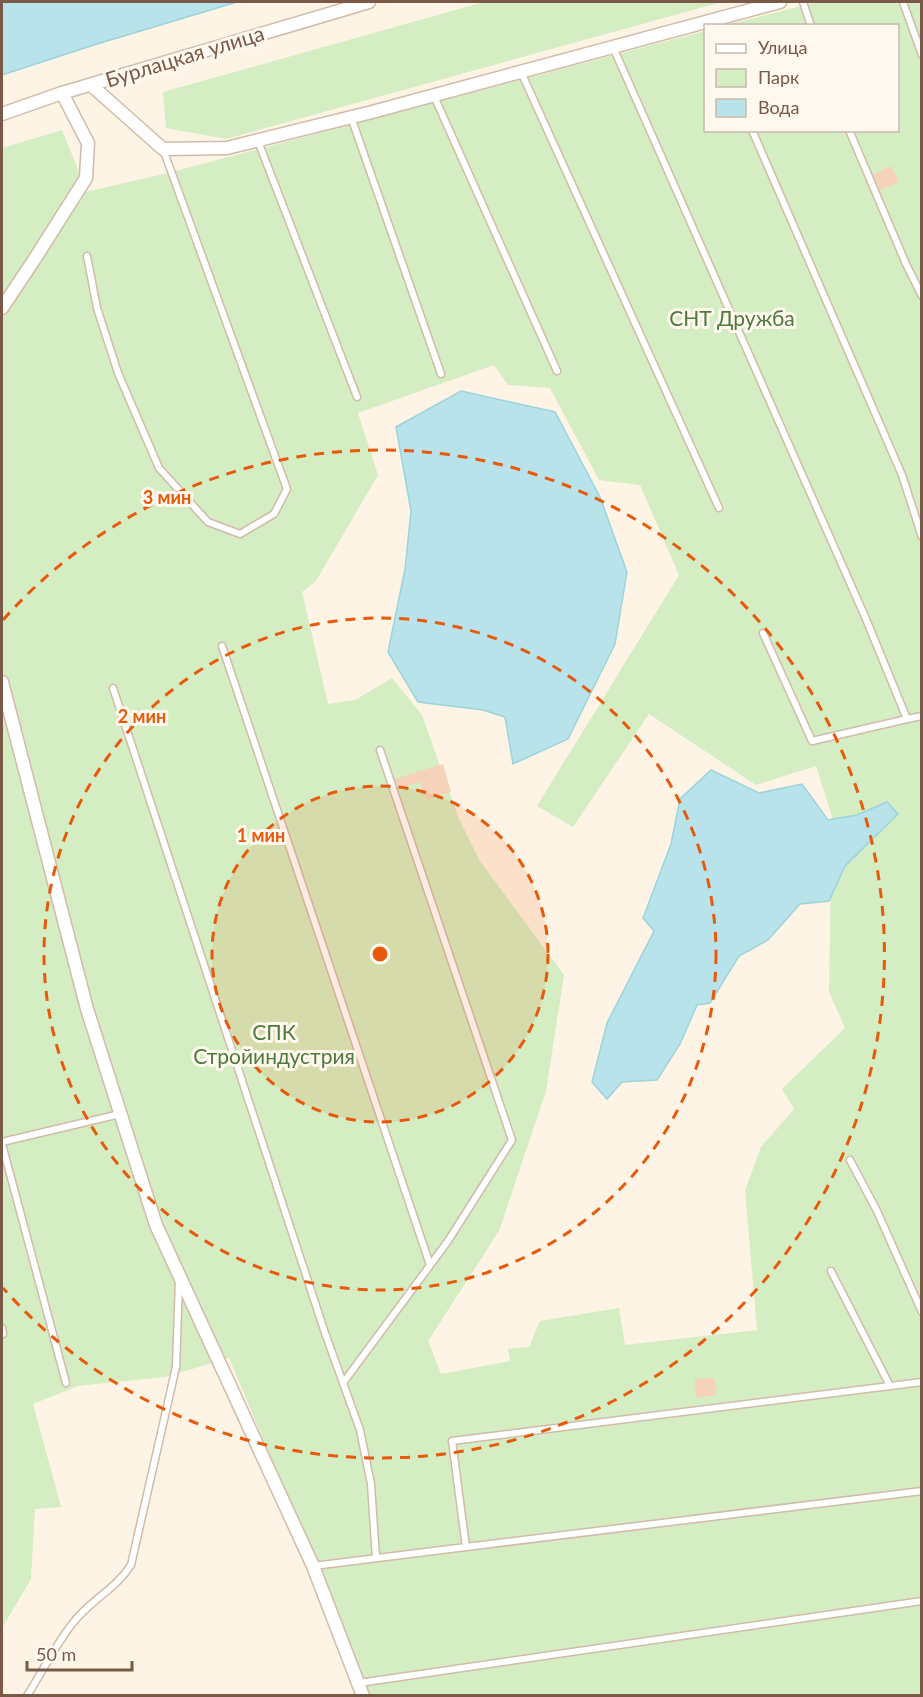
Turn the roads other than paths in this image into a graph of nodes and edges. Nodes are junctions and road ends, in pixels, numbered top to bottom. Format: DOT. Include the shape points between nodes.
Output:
graph roads {
  1 [pos="369,2"];
  2 [pos="780,2"];
  3 [pos="803,2"];
  4 [pos="903,2"];
  5 [pos="711,23"];
  6 [pos="810,24"];
  7 [pos="704,25"];
  8 [pos="613,47"];
  9 [pos="921,55"];
  10 [pos="521,72"];
  11 [pos="91,85"];
  12 [pos="62,93"];
  13 [pos="434,96"];
  14 [pos="2,114"];
  15 [pos="351,117"];
  16 [pos="754,132"];
  17 [pos="850,132"];
  18 [pos="258,140"];
  19 [pos="163,148"];
  20 [pos="87,256"];
  21 [pos="921,296"];
  22 [pos="2,308"];
  23 [pos="557,371"];
  24 [pos="441,374"];
  25 [pos="357,397"];
  26 [pos="719,508"];
  27 [pos="921,537"];
  28 [pos="763,633"];
  29 [pos="222,646"];
  30 [pos="2,682"];
  31 [pos="113,688"];
  32 [pos="921,716"];
  33 [pos="907,719"];
  34 [pos="380,750"];
  35 [pos="120,1114"];
  36 [pos="2,1143"];
  37 [pos="850,1160"];
  38 [pos="430,1265"];
  39 [pos="831,1271"];
  40 [pos="179,1275"];
  41 [pos="921,1312"];
  42 [pos="2,1328"];
  43 [pos="2,1334"];
  44 [pos="921,1382"];
  45 [pos="66,1383"];
  46 [pos="343,1383"];
  47 [pos="890,1386"];
  48 [pos="921,1491"];
  49 [pos="465,1547"];
  50 [pos="376,1558"];
  51 [pos="313,1566"];
  52 [pos="921,1601"];
  53 [pos="361,1689"];
  54 [pos="27,1695"];
  1 -- 11 [label="street, Бурлацкая улица"];
  2 -- 5 [label="street"];
  3 -- 6 [label="lane"];
  4 -- 9 [label="lane"];
  7 -- 8 [label="street"];
  8 -- 10 [label="street"];
  8 -- 33 [label="lane"];
  10 -- 13 [label="street"];
  10 -- 26 [label="lane"];
  11 -- 12 [label="street, Бурлацкая улица"];
  11 -- 19 [label="street"];
  12 -- 14 [label="street, Бурлацкая улица"];
  12 -- 22 [label="street" via="88,143 86,178"];
  13 -- 15 [label="street"];
  13 -- 23 [label="lane"];
  15 -- 18 [label="street"];
  15 -- 24 [label="lane"];
  16 -- 27 [label="lane" via="902,475"];
  17 -- 21 [label="lane"];
  18 -- 19 [label="street" via="227,147"];
  18 -- 25 [label="lane"];
  19 -- 20 [label="lane" via="287,489 274,514 240,534 208,522 159,468 118,373 97,308"];
  28 -- 33 [label="lane" via="812,741"];
  29 -- 38 [label="lane"];
  30 -- 35 [label="street" via="87,1009"];
  31 -- 46 [label="lane"];
  32 -- 33 [label="lane"];
  34 -- 38 [label="lane" via="512,1140"];
  35 -- 36 [label="lane"];
  35 -- 40 [label="street" via="156,1225"];
  36 -- 45 [label="lane"];
  37 -- 41 [label="lane"];
  38 -- 46 [label="lane"];
  39 -- 47 [label="lane"];
  40 -- 51 [label="street"];
  40 -- 54 [label="lane" via="176,1367 131,1564 124,1576 71,1624"];
  42 -- 43 [label="lane"];
  44 -- 47 [label="lane"];
  46 -- 50 [label="lane" via="360,1430 369,1473"];
  47 -- 49 [label="lane" via="452,1441"];
  48 -- 49 [label="lane"];
  49 -- 50 [label="lane"];
  50 -- 51 [label="lane"];
  51 -- 53 [label="street"];
  52 -- 53 [label="lane"];
}
